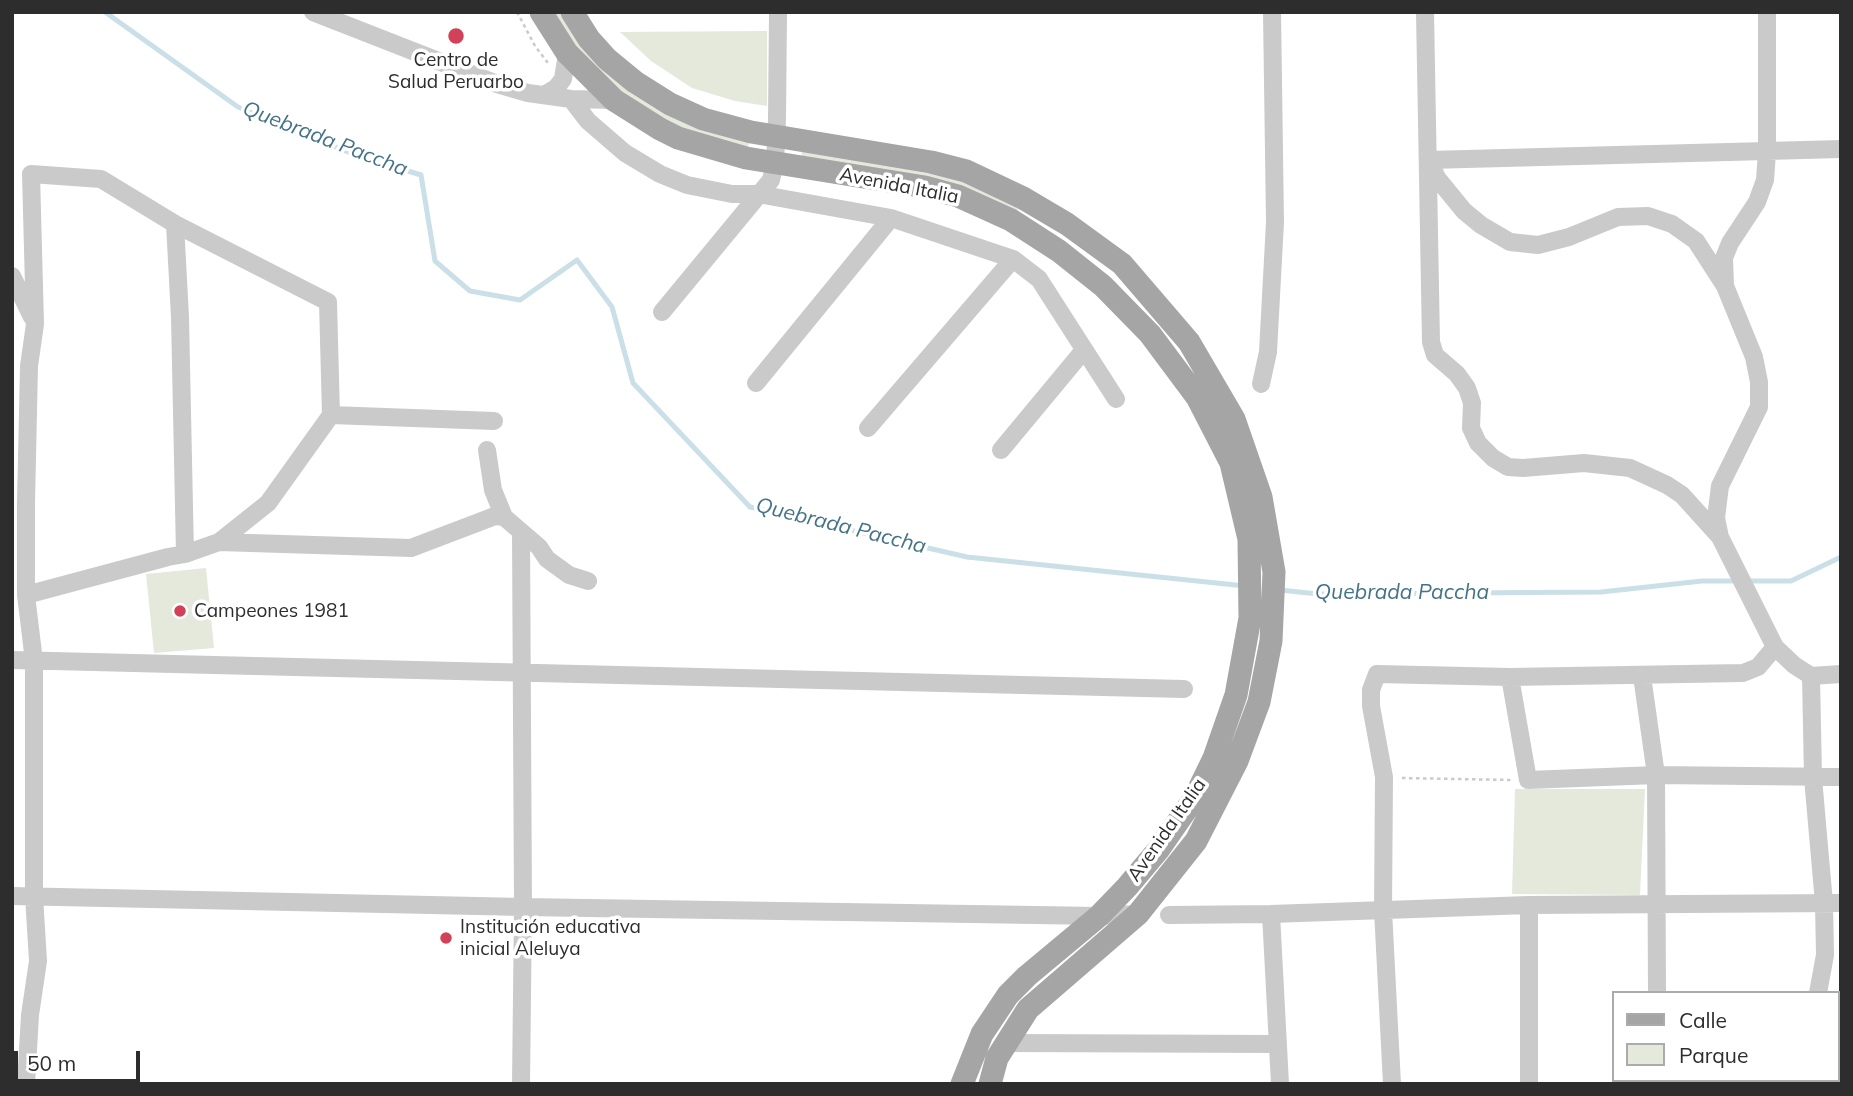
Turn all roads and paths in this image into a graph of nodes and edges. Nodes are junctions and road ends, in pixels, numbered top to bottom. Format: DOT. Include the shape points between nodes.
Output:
graph roads {
  1 [pos="313,12"];
  2 [pos="541,12"];
  3 [pos="572,12"];
  4 [pos="778,12"];
  5 [pos="1272,12"];
  6 [pos="1425,12"];
  7 [pos="1767,12"];
  8 [pos="567,53"];
  9 [pos="544,95"];
  10 [pos="571,99"];
  11 [pos="614,100"];
  12 [pos="775,135"];
  13 [pos="1841,149"];
  14 [pos="1767,152"];
  15 [pos="1429,160"];
  16 [pos="775,163"];
  17 [pos="758,194"];
  18 [pos="891,218"];
  19 [pos="175,224"];
  20 [pos="1013,259"];
  21 [pos="12,276"];
  22 [pos="1726,286"];
  23 [pos="662,312"];
  24 [pos="35,324"];
  25 [pos="1084,350"];
  26 [pos="756,383"];
  27 [pos="1261,384"];
  28 [pos="1116,399"];
  29 [pos="331,415"];
  30 [pos="494,421"];
  31 [pos="867,428"];
  32 [pos="486,450"];
  33 [pos="1001,450"];
  34 [pos="19,503"];
  35 [pos="504,517"];
  36 [pos="521,533"];
  37 [pos="1720,537"];
  38 [pos="219,542"];
  39 [pos="185,554"];
  40 [pos="588,581"];
  41 [pos="26,595"];
  42 [pos="1775,647"];
  43 [pos="12,660"];
  44 [pos="34,661"];
  45 [pos="523,673"];
  46 [pos="1841,674"];
  47 [pos="1642,676"];
  48 [pos="1811,676"];
  49 [pos="1510,677"];
  50 [pos="1184,689"];
  51 [pos="1226,759"];
  52 [pos="1656,775"];
  53 [pos="1384,777"];
  54 [pos="1841,777"];
  55 [pos="1814,778"];
  56 [pos="1528,780"];
  57 [pos="12,896"];
  58 [pos="34,897"];
  59 [pos="1832,903"];
  60 [pos="1529,905"];
  61 [pos="1657,905"];
  62 [pos="523,906"];
  63 [pos="1383,910"];
  64 [pos="1138,914"];
  65 [pos="1270,914"];
  66 [pos="1169,915"];
  67 [pos="1099,916"];
  68 [pos="1657,991"];
  69 [pos="1818,991"];
  70 [pos="1006,1043"];
  71 [pos="1278,1044"];
  72 [pos="26,1084"];
  73 [pos="521,1084"];
  74 [pos="962,1084"];
  75 [pos="990,1084"];
  76 [pos="1280,1084"];
  77 [pos="1392,1084"];
  78 [pos="1529,1084"];
  1 -- 9 [label="street" via="497,84"];
  2 -- 8 [label="main road, Avenida Italia"];
  3 -- 12 [label="main road, Avenida Italia" via="607,59 652,94 724,126"];
  4 -- 12 [label="street"];
  5 -- 27 [label="street" via="1275,222 1268,352"];
  6 -- 15 [label="street"];
  7 -- 14 [label="street"];
  8 -- 9 [label="street" via="563,79"];
  8 -- 11 [label="main road, Avenida Italia"];
  9 -- 10 [label="street"];
  10 -- 11 [label="street"];
  10 -- 17 [label="street" via="588,121 625,153 660,174 722,193"];
  11 -- 16 [label="main road, Avenida Italia" via="678,138"];
  12 -- 16 [label="street"];
  12 -- 51 [label="main road, Avenida Italia" via="931,162 965,172 1034,205 1122,264 1189,342 1234,419 1261,497 1274,572 1271,641 1259,702"];
  13 -- 14 [label="street"];
  14 -- 15 [label="street"];
  14 -- 22 [label="street" via="1765,180 1757,202 1724,258"];
  15 -- 22 [label="street" via="1437,178 1464,211 1510,242 1538,245 1619,218 1648,216 1672,224 1696,241"];
  15 -- 37 [label="street" via="1431,342 1435,355 1467,388 1471,428 1478,443 1508,467 1584,463 1630,468 1682,495"];
  16 -- 17 [label="street" via="771,180"];
  16 -- 51 [label="main road, Avenida Italia" via="925,187 1011,219 1103,286 1150,334 1197,397 1231,463 1249,539 1250,618"];
  17 -- 18 [label="street"];
  17 -- 23 [label="street"];
  18 -- 20 [label="street"];
  18 -- 26 [label="street"];
  19 -- 24 [label="street" via="100,179 31,174"];
  19 -- 29 [label="street" via="328,302"];
  19 -- 39 [label="street"];
  20 -- 25 [label="street" via="1039,279"];
  20 -- 31 [label="street"];
  21 -- 24 [label="street"];
  22 -- 37 [label="street" via="1754,357 1759,407 1720,486 1716,518"];
  24 -- 34 [label="street"];
  25 -- 28 [label="street"];
  25 -- 33 [label="street"];
  29 -- 30 [label="street"];
  29 -- 38 [label="street" via="268,503"];
  32 -- 35 [label="street" via="493,490"];
  34 -- 41 [label="street"];
  35 -- 36 [label="street"];
  35 -- 38 [label="street" via="495,516 411,548"];
  36 -- 40 [label="street" via="569,575"];
  36 -- 45 [label="street"];
  37 -- 42 [label="street"];
  38 -- 39 [label="street"];
  39 -- 41 [label="street"];
  41 -- 44 [label="street"];
  42 -- 47 [label="street" via="1758,667 1743,673"];
  42 -- 48 [label="street"];
  43 -- 44 [label="street"];
  44 -- 45 [label="street"];
  44 -- 58 [label="street"];
  45 -- 50 [label="street"];
  45 -- 62 [label="street"];
  46 -- 48 [label="street"];
  47 -- 49 [label="street"];
  47 -- 52 [label="street"];
  48 -- 55 [label="street"];
  49 -- 53 [label="street" via="1377,674 1371,706"];
  49 -- 56 [label="street"];
  51 -- 64 [label="main road, Avenida Italia" via="1196,841"];
  51 -- 67 [label="main road, Avenida Italia" via="1158,849"];
  52 -- 55 [label="street"];
  52 -- 56 [label="street"];
  52 -- 61 [label="street"];
  53 -- 56 [label="path"];
  53 -- 63 [label="street"];
  54 -- 55 [label="street"];
  55 -- 59 [label="street"];
  57 -- 58 [label="street"];
  58 -- 62 [label="street"];
  58 -- 72 [label="street" via="38,961"];
  59 -- 61 [label="street"];
  59 -- 69 [label="street"];
  60 -- 61 [label="street"];
  60 -- 63 [label="street"];
  60 -- 78 [label="street"];
  61 -- 68 [label="street"];
  62 -- 67 [label="street"];
  62 -- 73 [label="street"];
  63 -- 65 [label="street"];
  63 -- 77 [label="street"];
  64 -- 67 [label="street"];
  64 -- 70 [label="main road, Avenida Italia" via="1042,995"];
  65 -- 66 [label="street"];
  65 -- 71 [label="street"];
  67 -- 74 [label="main road, Avenida Italia" via="1008,995 982,1034"];
  70 -- 71 [label="street"];
  70 -- 75 [label="main road, Avenida Italia"];
  71 -- 76 [label="street"];
}
